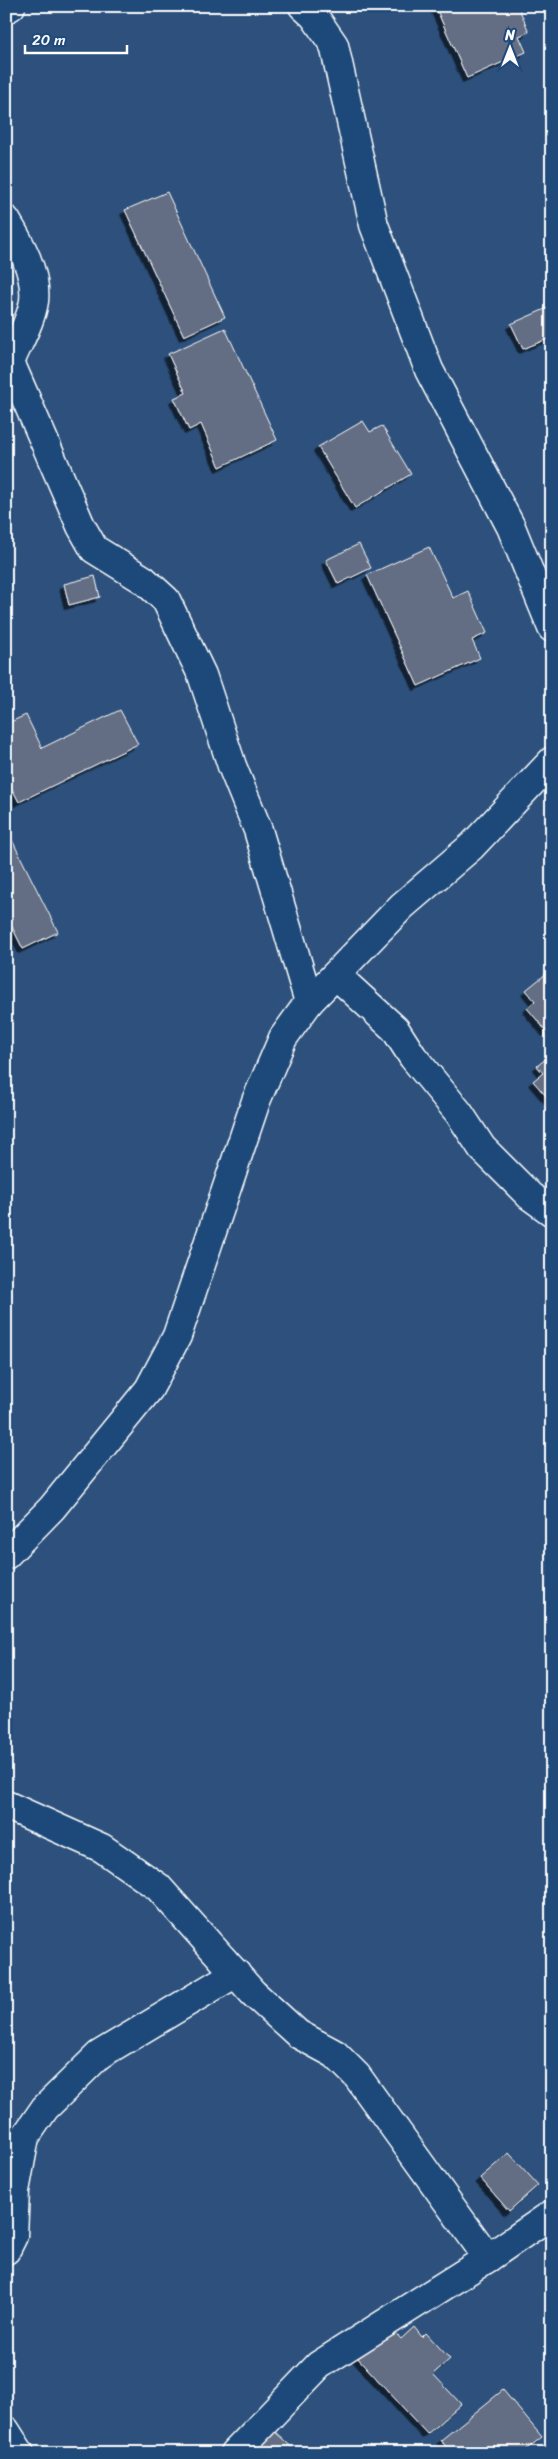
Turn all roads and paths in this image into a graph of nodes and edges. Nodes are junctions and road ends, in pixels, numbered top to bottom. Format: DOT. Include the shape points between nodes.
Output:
graph roads {
  1 [pos="12,6"];
  2 [pos="303,6"];
  3 [pos="6,9"];
  4 [pos="6,220"];
  5 [pos="8,356"];
  6 [pos="552,628"];
  7 [pos="552,761"];
  8 [pos="336,976"];
  9 [pos="309,1002"];
  10 [pos="552,1212"];
  11 [pos="6,1555"];
  12 [pos="6,1805"];
  13 [pos="236,1973"];
  14 [pos="552,2214"];
  15 [pos="6,2250"];
  16 [pos="488,2258"];
  17 [pos="6,2431"];
  18 [pos="20,2453"];
  19 [pos="235,2453"];
  1 -- 3 [label="street"];
  2 -- 6 [label="street" via="334,45 374,225 429,370 511,527"];
  4 -- 5 [label="street" via="30,267 34,300 25,328"];
  5 -- 9 [label="street" via="80,526 94,549 144,580 166,600 202,675 232,766 258,830"];
  7 -- 8 [label="street" via="472,846 402,906"];
  8 -- 9 [label="street"];
  8 -- 10 [label="street" via="395,1029 482,1148 530,1196"];
  9 -- 11 [label="street" via="283,1038 256,1101 177,1336 149,1389 52,1508"];
  12 -- 13 [label="street" via="102,1848 158,1887"];
  13 -- 15 [label="street" via="99,2056 45,2108 25,2137 14,2191 13,2236"];
  13 -- 16 [label="street" via="298,2034 335,2054 357,2076"];
  14 -- 16 [label="street"];
  16 -- 19 [label="street" via="320,2365"];
  17 -- 18 [label="street"];
}
